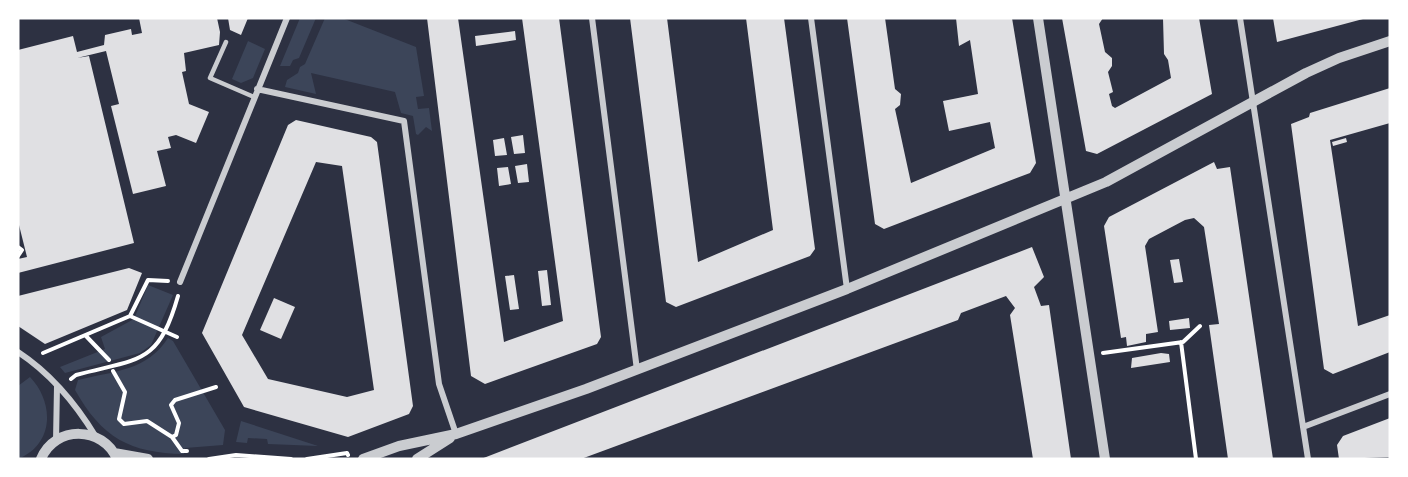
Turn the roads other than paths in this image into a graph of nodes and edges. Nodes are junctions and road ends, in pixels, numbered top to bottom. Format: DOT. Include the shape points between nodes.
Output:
graph roads {
  1 [pos="287,18"];
  2 [pos="592,18"];
  3 [pos="811,18"];
  4 [pos="1038,18"];
  5 [pos="1240,18"];
  6 [pos="226,42"];
  7 [pos="1390,42"];
  8 [pos="257,88"];
  9 [pos="254,98"];
  10 [pos="1253,103"];
  11 [pos="1067,198"];
  12 [pos="180,282"];
  13 [pos="847,289"];
  14 [pos="18,352"];
  15 [pos="637,370"];
  16 [pos="57,386"];
  17 [pos="1390,394"];
  18 [pos="1303,427"];
  19 [pos="456,434"];
  20 [pos="97,437"];
  21 [pos="56,441"];
  22 [pos="115,456"];
  23 [pos="41,459"];
  24 [pos="148,459"];
  25 [pos="363,459"];
  26 [pos="417,459"];
  27 [pos="1105,459"];
  28 [pos="1308,459"];
  1 -- 8 [label="street"];
  2 -- 15 [label="street"];
  3 -- 13 [label="street"];
  4 -- 11 [label="street"];
  5 -- 10 [label="street"];
  6 -- 9 [label="lane" via="210,78"];
  7 -- 10 [label="street" via="1339,58"];
  8 -- 9 [label="street"];
  8 -- 19 [label="street" via="404,121 439,384"];
  9 -- 12 [label="street"];
  10 -- 11 [label="street" via="1106,182"];
  10 -- 18 [label="street"];
  11 -- 13 [label="street"];
  11 -- 27 [label="street"];
  13 -- 15 [label="street"];
  14 -- 16 [label="street"];
  15 -- 19 [label="street"];
  16 -- 20 [label="street"];
  16 -- 21 [label="street"];
  17 -- 18 [label="street"];
  18 -- 28 [label="street"];
  19 -- 25 [label="street" via="399,446"];
  19 -- 26 [label="street"];
  20 -- 21 [label="street" via="74,434"];
  20 -- 22 [label="street"];
  21 -- 23 [label="street"];
  22 -- 24 [label="street"];
}
